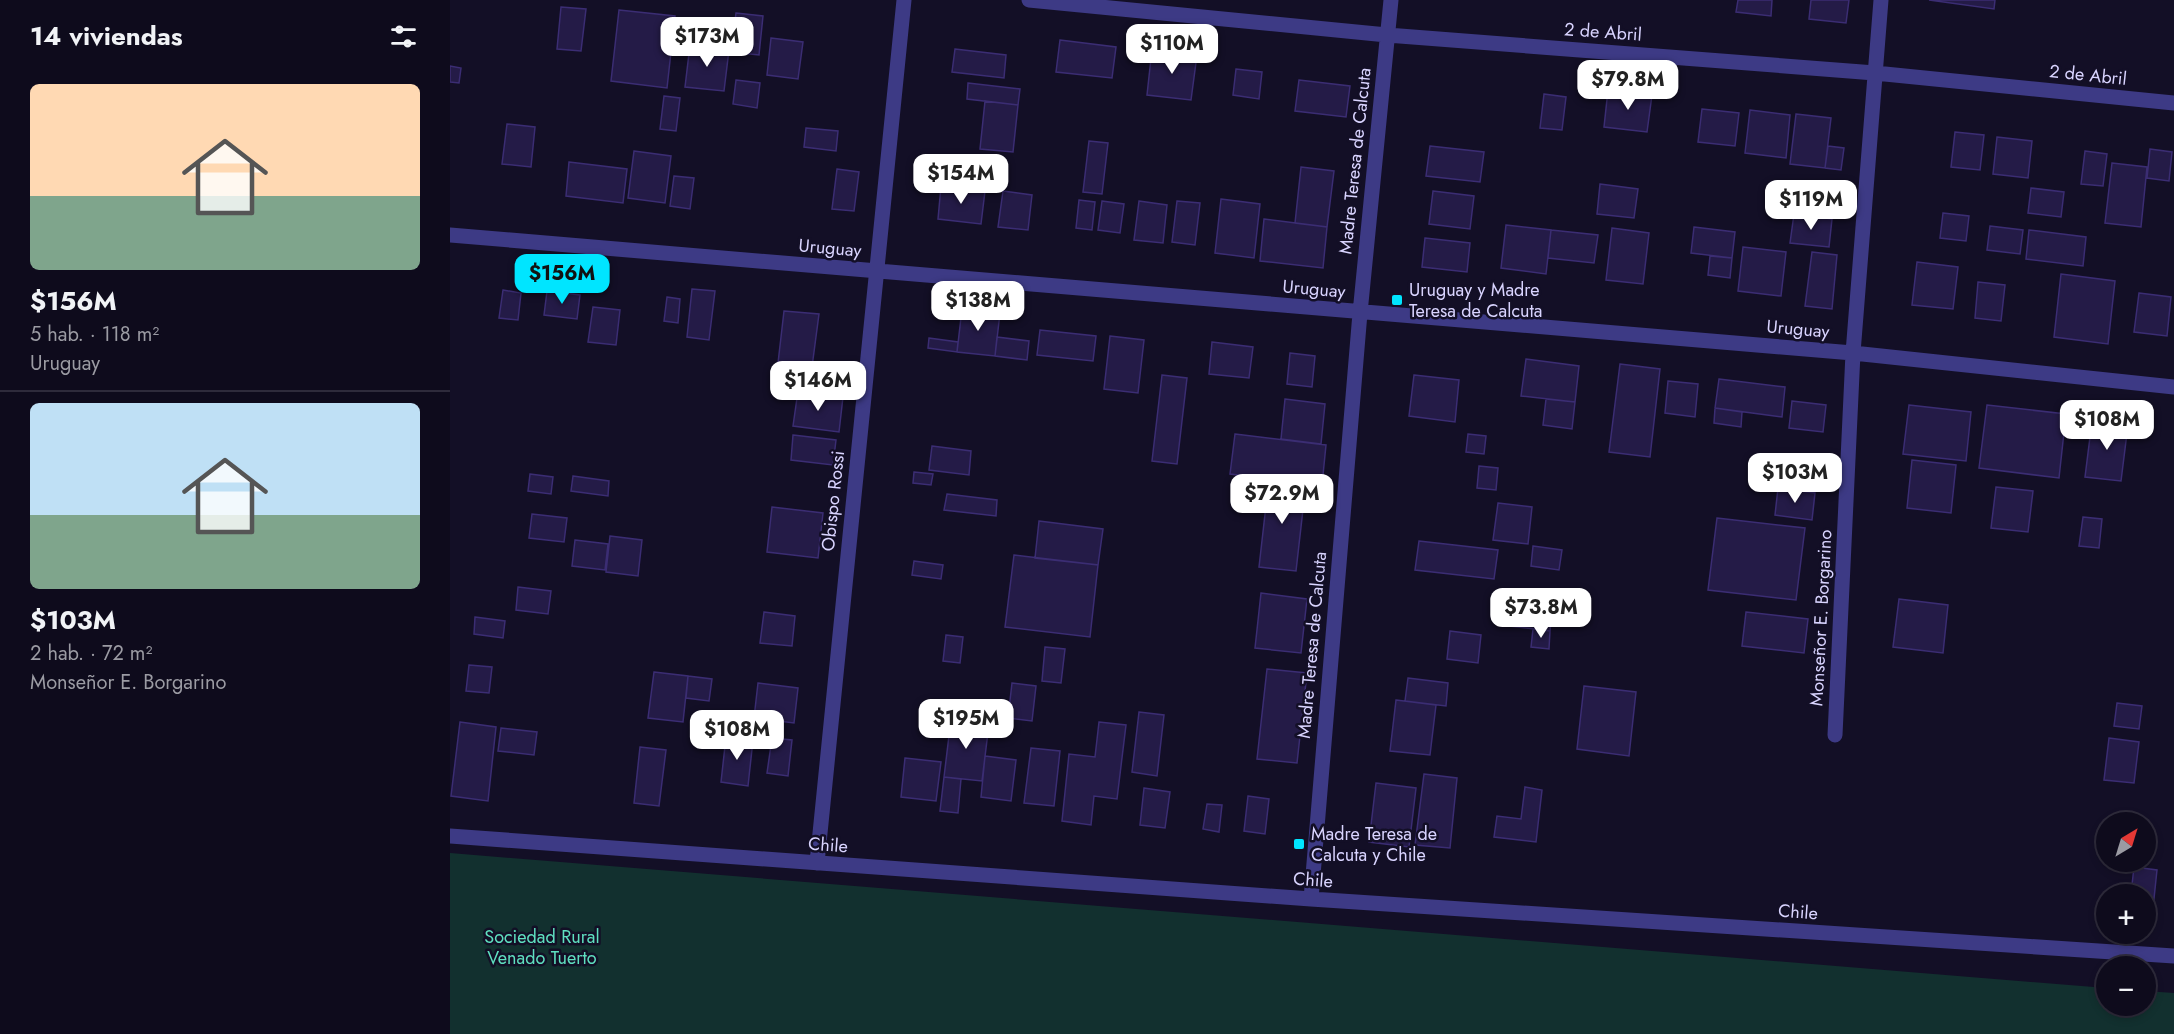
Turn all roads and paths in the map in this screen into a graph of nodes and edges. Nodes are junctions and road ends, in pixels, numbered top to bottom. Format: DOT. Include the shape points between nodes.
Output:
graph roads {
  1 [pos="904,0"];
  2 [pos="1029,0"];
  3 [pos="1391,0"];
  4 [pos="1881,0"];
  5 [pos="1388,35"];
  6 [pos="1875,73"];
  7 [pos="2174,103"];
  8 [pos="450,235"];
  9 [pos="876,271"];
  10 [pos="1360,313"];
  11 [pos="1853,353"];
  12 [pos="2174,387"];
  13 [pos="1835,735"];
  14 [pos="450,836"];
  15 [pos="817,863"];
  16 [pos="1311,899"];
  17 [pos="2174,956"];
  1 -- 9 [label="street, Obispo Rossi"];
  2 -- 5 [label="street, 2 de Abril"];
  3 -- 5 [label="street, Madre Teresa de Calcuta"];
  4 -- 6 [label="street, Monseñor E. Borgarino"];
  5 -- 6 [label="street, 2 de Abril"];
  5 -- 10 [label="street, Madre Teresa de Calcuta"];
  6 -- 7 [label="street, 2 de Abril"];
  6 -- 11 [label="street, Monseñor E. Borgarino"];
  8 -- 9 [label="street, Uruguay"];
  9 -- 10 [label="street, Uruguay"];
  9 -- 15 [label="street, Obispo Rossi"];
  10 -- 11 [label="street, Uruguay"];
  10 -- 16 [label="street, Madre Teresa de Calcuta"];
  11 -- 12 [label="street, Uruguay"];
  11 -- 13 [label="street, Monseñor E. Borgarino"];
  14 -- 15 [label="street, Chile"];
  15 -- 16 [label="street, Chile"];
  16 -- 17 [label="street, Chile"];
}
